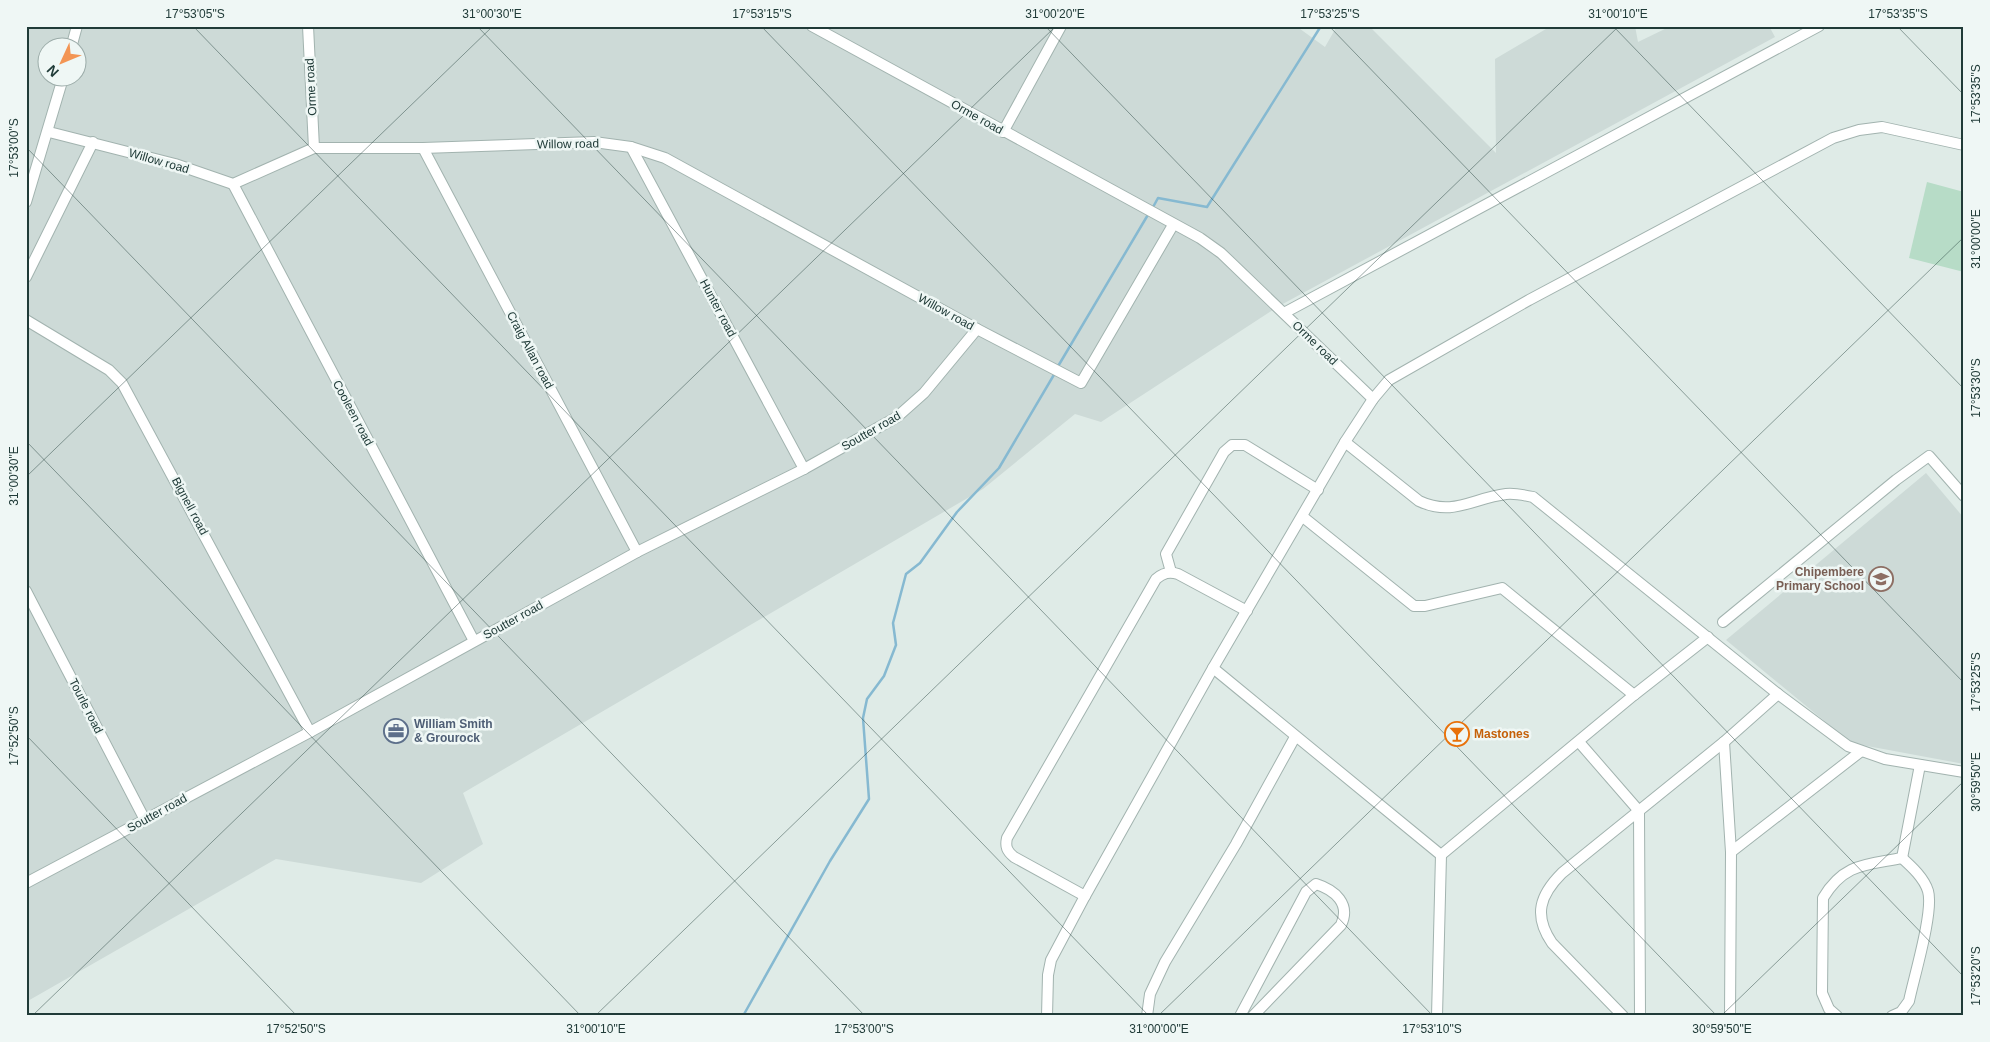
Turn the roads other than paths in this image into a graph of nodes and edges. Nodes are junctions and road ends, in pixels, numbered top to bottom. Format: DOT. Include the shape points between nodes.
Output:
graph roads {
  1 [pos="308,26"];
  2 [pos="812,26"];
  3 [pos="1061,26"];
  4 [pos="1819,26"];
  5 [pos="60,88"];
  6 [pos="49,132"];
  7 [pos="1003,132"];
  8 [pos="93,142"];
  9 [pos="1964,145"];
  10 [pos="631,146"];
  11 [pos="314,148"];
  12 [pos="423,148"];
  13 [pos="233,184"];
  14 [pos="26,202"];
  15 [pos="1173,225"];
  16 [pos="26,277"];
  17 [pos="1284,313"];
  18 [pos="26,320"];
  19 [pos="977,329"];
  20 [pos="1373,399"];
  21 [pos="1345,442"];
  22 [pos="804,469"];
  23 [pos="1318,490"];
  24 [pos="1964,496"];
  25 [pos="1303,517"];
  26 [pos="637,552"];
  27 [pos="1171,572"];
  28 [pos="26,591"];
  29 [pos="1247,611"];
  30 [pos="1723,622"];
  31 [pos="1708,637"];
  32 [pos="474,641"];
  33 [pos="1213,668"];
  34 [pos="1778,694"];
  35 [pos="1634,695"];
  36 [pos="310,732"];
  37 [pos="1296,737"];
  38 [pos="1579,742"];
  39 [pos="1724,742"];
  40 [pos="1860,752"];
  41 [pos="1920,765"];
  42 [pos="1964,772"];
  43 [pos="1639,811"];
  44 [pos="145,820"];
  45 [pos="1731,852"];
  46 [pos="1441,855"];
  47 [pos="1902,858"];
  48 [pos="26,883"];
  49 [pos="1086,896"];
  50 [pos="1047,1016"];
  51 [pos="1147,1016"];
  52 [pos="1240,1016"];
  53 [pos="1253,1016"];
  54 [pos="1436,1016"];
  55 [pos="1623,1016"];
  56 [pos="1640,1016"];
  57 [pos="1730,1016"];
  58 [pos="1837,1016"];
  59 [pos="1892,1016"];
  1 -- 11 [label="street, Orme road"];
  2 -- 7 [label="street, Orme road"];
  3 -- 7 [label="street"];
  4 -- 17 [label="street"];
  5 -- 6 [label="street"];
  6 -- 8 [label="street, Willow road"];
  6 -- 14 [label="street"];
  7 -- 15 [label="street, Orme road"];
  8 -- 13 [label="street, Willow road"];
  8 -- 16 [label="street"];
  9 -- 20 [label="street" via="1882,128 1859,130 1833,138 1411,366 1389,380"];
  10 -- 12 [label="street, Willow road" via="594,142"];
  10 -- 19 [label="street, Willow road" via="665,158"];
  10 -- 22 [label="street, Hunter road"];
  11 -- 12 [label="street, Willow road"];
  11 -- 13 [label="street, Willow road"];
  12 -- 26 [label="street, Craig Allan road"];
  13 -- 32 [label="street, Cooleen road"];
  15 -- 17 [label="street, Orme road" via="1221,253"];
  15 -- 19 [label="street, Willow road" via="1081,383"];
  17 -- 20 [label="street, Orme road"];
  18 -- 36 [label="street, Bignell road" via="109,370 127,390"];
  19 -- 22 [label="street, Soutter road" via="911,407"];
  20 -- 21 [label="street"];
  21 -- 23 [label="street"];
  21 -- 31 [label="street" via="1419,501 1430,506 1452,508 1505,494 1533,497"];
  22 -- 26 [label="street, Soutter road"];
  23 -- 25 [label="street"];
  23 -- 27 [label="street" via="1245,445 1232,445 1224,452 1166,554"];
  24 -- 30 [label="street" via="1929,456"];
  25 -- 29 [label="street"];
  25 -- 35 [label="street" via="1414,606 1502,588"];
  26 -- 32 [label="street, Soutter road"];
  27 -- 29 [label="street"];
  27 -- 49 [label="street" via="1162,573 1152,586 1007,838 1008,852 1014,857"];
  28 -- 44 [label="street, Tourle road"];
  29 -- 33 [label="street"];
  31 -- 34 [label="street"];
  31 -- 35 [label="street"];
  32 -- 36 [label="street, Soutter road"];
  33 -- 37 [label="street"];
  33 -- 49 [label="street"];
  34 -- 39 [label="street"];
  34 -- 40 [label="street"];
  35 -- 38 [label="street"];
  36 -- 44 [label="street, Soutter road"];
  37 -- 46 [label="street"];
  37 -- 51 [label="street" via="1165,962 1150,994"];
  38 -- 43 [label="street"];
  38 -- 46 [label="street"];
  39 -- 43 [label="street"];
  39 -- 45 [label="street"];
  40 -- 41 [label="street" via="1885,760"];
  40 -- 45 [label="street"];
  41 -- 42 [label="street"];
  41 -- 47 [label="street"];
  43 -- 55 [label="street" via="1562,872 1541,902 1541,919 1552,943"];
  43 -- 56 [label="street"];
  44 -- 48 [label="street, Soutter road"];
  45 -- 57 [label="street"];
  46 -- 54 [label="street"];
  47 -- 58 [label="street" via="1852,867 1823,898 1822,994 1829,1009"];
  47 -- 59 [label="street" via="1924,883 1928,892 1928,911 1909,1001 1901,1012"];
  49 -- 50 [label="street" via="1051,960"];
  52 -- 53 [label="street" via="1306,892 1316,884 1326,887 1344,906 1341,925"];
}
